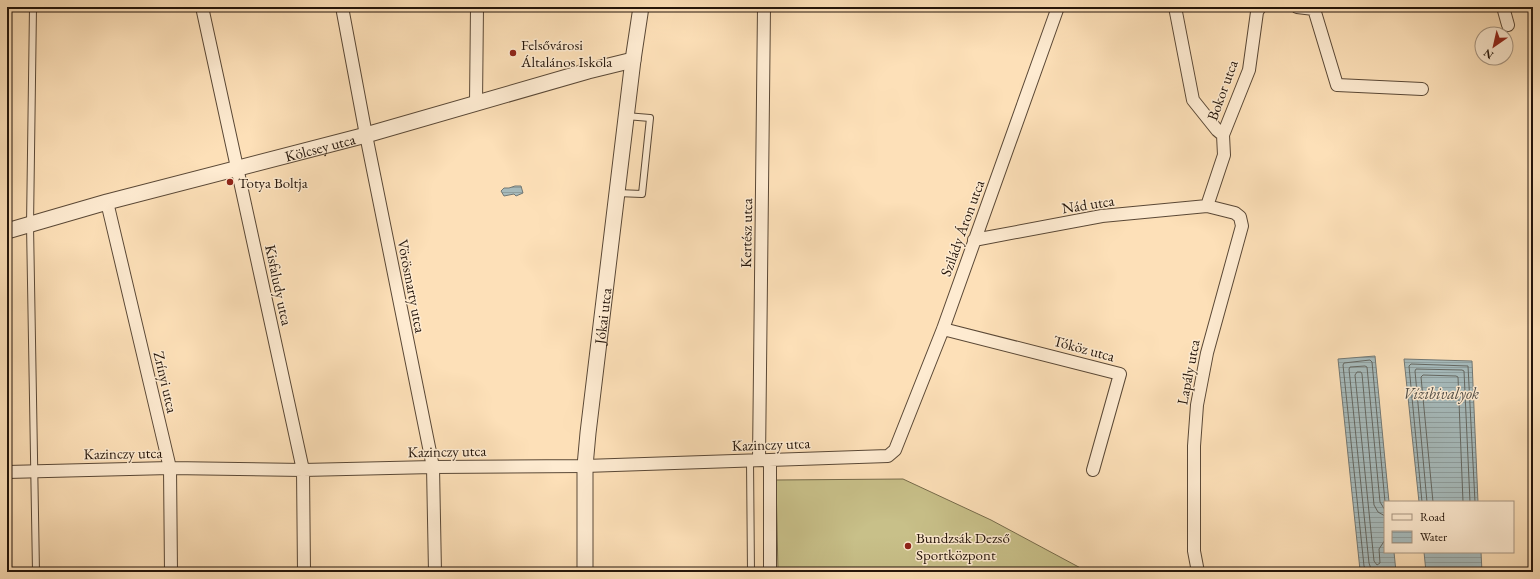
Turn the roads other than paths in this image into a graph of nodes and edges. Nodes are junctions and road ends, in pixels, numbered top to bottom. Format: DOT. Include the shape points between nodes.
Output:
graph roads {
  1 [pos="33,7"];
  2 [pos="202,7"];
  3 [pos="342,7"];
  4 [pos="477,7"];
  5 [pos="641,7"];
  6 [pos="764,7"];
  7 [pos="1058,7"];
  8 [pos="1175,7"];
  9 [pos="1260,7"];
  10 [pos="1297,7"];
  11 [pos="1503,7"];
  12 [pos="1313,8"];
  13 [pos="1508,24"];
  14 [pos="633,60"];
  15 [pos="1422,89"];
  16 [pos="476,103"];
  17 [pos="626,116"];
  18 [pos="366,135"];
  19 [pos="1223,135"];
  20 [pos="237,169"];
  21 [pos="617,193"];
  22 [pos="107,202"];
  23 [pos="1207,206"];
  24 [pos="30,225"];
  25 [pos="7,231"];
  26 [pos="974,240"];
  27 [pos="943,329"];
  28 [pos="888,456"];
  29 [pos="759,460"];
  30 [pos="585,466"];
  31 [pos="432,467"];
  32 [pos="170,468"];
  33 [pos="303,470"];
  34 [pos="1093,470"];
  35 [pos="35,471"];
  36 [pos="7,472"];
  37 [pos="36,572"];
  38 [pos="171,572"];
  39 [pos="304,572"];
  40 [pos="434,572"];
  41 [pos="585,572"];
  42 [pos="751,572"];
  43 [pos="770,572"];
  44 [pos="1198,572"];
  1 -- 24 [label="lane"];
  2 -- 20 [label="street, Kisfaludy utca"];
  3 -- 18 [label="street, Vörösmarty utca"];
  4 -- 16 [label="street"];
  5 -- 14 [label="street, Jókai utca"];
  6 -- 29 [label="street, Kertész utca"];
  7 -- 26 [label="street, Szilády Áron utca"];
  8 -- 19 [label="street" via="1193,100"];
  9 -- 19 [label="street, Bokor utca" via="1257,12 1249,70"];
  10 -- 12 [label="street"];
  11 -- 13 [label="street"];
  12 -- 15 [label="street" via="1337,84"];
  14 -- 16 [label="street, Kölcsey utca"];
  14 -- 17 [label="street, Jókai utca"];
  16 -- 18 [label="street, Kölcsey utca"];
  17 -- 21 [label="street, Jókai utca"];
  17 -- 21 [label="lane" via="650,118 642,194"];
  18 -- 20 [label="street, Kölcsey utca"];
  18 -- 31 [label="street, Vörösmarty utca"];
  19 -- 23 [label="street, Bokor utca" via="1224,155"];
  20 -- 22 [label="street, Kölcsey utca"];
  20 -- 33 [label="street, Kisfaludy utca"];
  21 -- 30 [label="street, Jókai utca"];
  22 -- 24 [label="street, Kölcsey utca"];
  22 -- 32 [label="street, Zrínyi utca"];
  23 -- 26 [label="street, Nád utca" via="1102,216"];
  23 -- 44 [label="street, Lapály utca" via="1235,213 1240,217 1242,226 1207,353 1197,405 1194,446 1194,551"];
  24 -- 25 [label="street, Kölcsey utca"];
  24 -- 35 [label="lane"];
  26 -- 27 [label="street, Szilády Áron utca"];
  27 -- 28 [label="street, Szilády Áron utca" via="895,450"];
  27 -- 34 [label="street, Tóköz utca" via="1120,374"];
  28 -- 29 [label="street, Kazinczy utca"];
  29 -- 30 [label="street, Kazinczy utca"];
  29 -- 42 [label="lane"];
  29 -- 43 [label="street, Kertész utca"];
  30 -- 31 [label="street, Kazinczy utca"];
  30 -- 41 [label="street, Jókai utca"];
  31 -- 33 [label="street, Kazinczy utca"];
  31 -- 40 [label="street, Vörösmarty utca"];
  32 -- 33 [label="street, Kazinczy utca"];
  32 -- 35 [label="street, Kazinczy utca"];
  32 -- 38 [label="street, Zrínyi utca"];
  33 -- 39 [label="street, Kisfaludy utca"];
  35 -- 36 [label="street, Kazinczy utca"];
  35 -- 37 [label="lane"];
}
